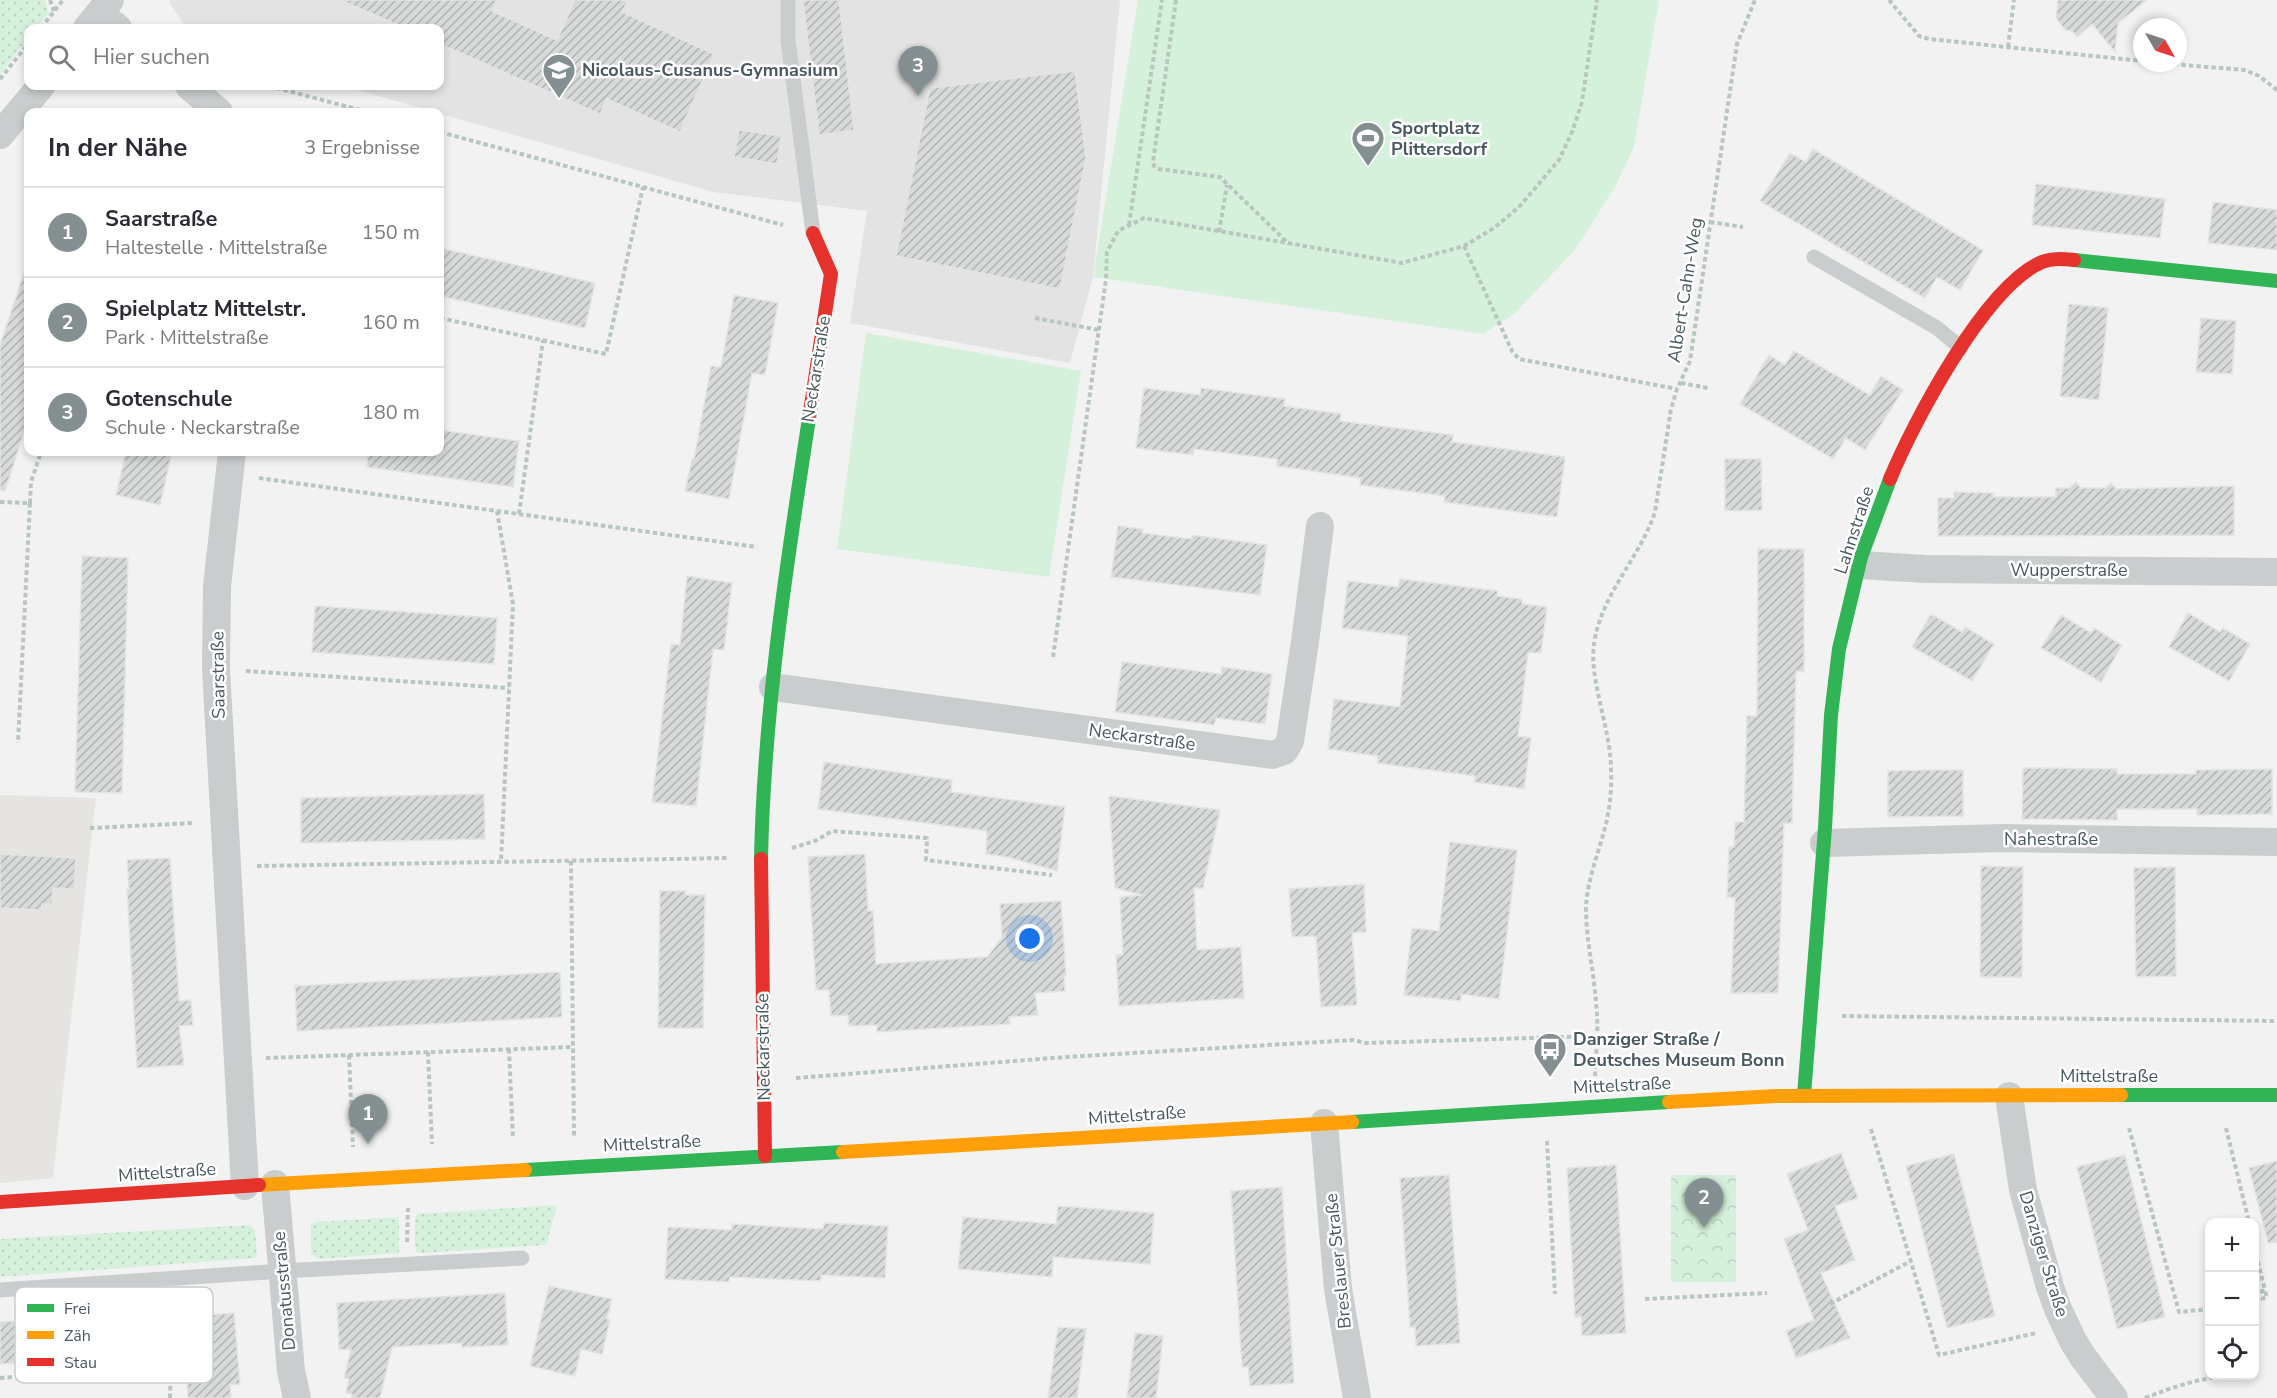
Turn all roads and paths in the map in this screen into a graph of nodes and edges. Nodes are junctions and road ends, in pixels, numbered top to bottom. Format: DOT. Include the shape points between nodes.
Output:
graph roads {
  1 [pos="50,0"];
  2 [pos="63,0"];
  3 [pos="788,0"];
  4 [pos="1162,0"];
  5 [pos="1176,0"];
  6 [pos="1597,0"];
  7 [pos="1755,0"];
  8 [pos="1889,0"];
  9 [pos="2014,0"];
  10 [pos="54,11"];
  11 [pos="44,24"];
  12 [pos="2008,47"];
  13 [pos="24,49"];
  14 [pos="2133,60"];
  15 [pos="2187,65"];
  16 [pos="0,79"];
  17 [pos="37,90"];
  18 [pos="194,90"];
  19 [pos="284,90"];
  20 [pos="2277,90"];
  21 [pos="214,108"];
  22 [pos="353,108"];
  23 [pos="444,133"];
  24 [pos="0,135"];
  25 [pos="1227,184"];
  26 [pos="644,187"];
  27 [pos="1710,222"];
  28 [pos="1129,226"];
  29 [pos="1743,227"];
  30 [pos="1219,232"];
  31 [pos="813,233"];
  32 [pos="1289,244"];
  33 [pos="1464,246"];
  34 [pos="1814,257"];
  35 [pos="2277,281"];
  36 [pos="1035,318"];
  37 [pos="444,319"];
  38 [pos="1099,330"];
  39 [pos="543,340"];
  40 [pos="1960,348"];
  41 [pos="1681,383"];
  42 [pos="1708,388"];
  43 [pos="1677,389"];
  44 [pos="40,456"];
  45 [pos="230,462"];
  46 [pos="0,502"];
  47 [pos="30,503"];
  48 [pos="497,512"];
  49 [pos="519,514"];
  50 [pos="1320,526"];
  51 [pos="788,552"];
  52 [pos="1861,565"];
  53 [pos="2277,572"];
  54 [pos="1053,657"];
  55 [pos="216,669"];
  56 [pos="773,687"];
  57 [pos="509,688"];
  58 [pos="18,743"];
  59 [pos="223,821"];
  60 [pos="90,828"];
  61 [pos="2277,842"];
  62 [pos="1824,843"];
  63 [pos="761,858"];
  64 [pos="571,861"];
  65 [pos="501,862"];
  66 [pos="226,866"];
  67 [pos="1052,875"];
  68 [pos="1811,1016"];
  69 [pos="2277,1021"];
  70 [pos="1597,1036"];
  71 [pos="573,1047"];
  72 [pos="509,1049"];
  73 [pos="428,1052"];
  74 [pos="349,1055"];
  75 [pos="238,1059"];
  76 [pos="763,1080"];
  77 [pos="1804,1095"];
  78 [pos="1861,1095"];
  79 [pos="2218,1095"];
  80 [pos="2277,1095"];
  81 [pos="2009,1096"];
  82 [pos="2122,1096"];
  83 [pos="1595,1107"];
  84 [pos="1545,1110"];
  85 [pos="1324,1123"];
  86 [pos="765,1156"];
  87 [pos="575,1167"];
  88 [pos="514,1170"];
  89 [pos="433,1175"];
  90 [pos="354,1179"];
  91 [pos="275,1184"];
  92 [pos="245,1186"];
  93 [pos="0,1202"];
  94 [pos="408,1202"];
  95 [pos="2248,1218"];
  96 [pos="522,1258"];
  97 [pos="1911,1261"];
  98 [pos="408,1264"];
  99 [pos="2259,1267"];
  100 [pos="283,1271"];
  101 [pos="174,1278"];
  102 [pos="44,1287"];
  103 [pos="174,1287"];
  104 [pos="15,1289"];
  105 [pos="0,1290"];
  106 [pos="2265,1290"];
  107 [pos="1767,1293"];
  108 [pos="2259,1293"];
  109 [pos="1555,1294"];
  110 [pos="1646,1299"];
  111 [pos="2259,1300"];
  112 [pos="1830,1304"];
  113 [pos="2205,1309"];
  114 [pos="2066,1326"];
  115 [pos="15,1377"];
  116 [pos="0,1378"];
  117 [pos="2205,1378"];
  118 [pos="170,1383"];
  119 [pos="170,1398"];
  120 [pos="297,1398"];
  121 [pos="1357,1398"];
  122 [pos="2114,1398"];
  123 [pos="2145,1398"];
  1 -- 10 [label="path"];
  2 -- 10 [label="path"];
  3 -- 31 [label="lane" via="788,40"];
  4 -- 28 [label="path"];
  5 -- 25 [label="path" via="1154,166 1220,177"];
  6 -- 33 [label="path" via="1582,102 1559,160 1520,207"];
  7 -- 27 [label="path, Albert-Cahn-Weg" via="1737,44"];
  8 -- 12 [label="path" via="1919,36"];
  9 -- 12 [label="path"];
  10 -- 11 [label="path"];
  12 -- 14 [label="path"];
  13 -- 16 [label="path"];
  15 -- 20 [label="path" via="2245,70"];
  17 -- 24 [label="street"];
  18 -- 21 [label="street"];
  19 -- 22 [label="path"];
  23 -- 26 [label="path"];
  25 -- 30 [label="path"];
  25 -- 32 [label="path"];
  26 -- 31 [label="path"];
  26 -- 39 [label="path" via="606,354"];
  27 -- 29 [label="path"];
  27 -- 41 [label="path, Albert-Cahn-Weg" via="1690,361"];
  28 -- 30 [label="path" via="1144,218"];
  28 -- 38 [label="path" via="1118,231 1107,252"];
  30 -- 32 [label="path"];
  31 -- 51 [label="main road, Neckarstraße" via="831,274"];
  32 -- 33 [label="path" via="1402,263"];
  33 -- 43 [label="path" via="1512,351 1520,359"];
  34 -- 40 [label="lane" via="1937,328"];
  35 -- 40 [label="main road, Lahnstraße" via="2084,260 2043,262 2008,287"];
  36 -- 38 [label="path"];
  37 -- 39 [label="path"];
  38 -- 54 [label="path"];
  39 -- 49 [label="path"];
  40 -- 52 [label="main road, Lahnstraße" via="1922,410 1898,460 1874,518"];
  41 -- 42 [label="path"];
  41 -- 43 [label="path, Albert-Cahn-Weg"];
  43 -- 70 [label="path, Albert-Cahn-Weg" via="1651,526 1612,592 1594,642 1594,669 1609,737 1611,770 1609,805 1586,909"];
  44 -- 47 [label="path" via="31,482"];
  45 -- 48 [label="path"];
  45 -- 55 [label="street, Saarstraße" via="218,586"];
  46 -- 47 [label="path"];
  47 -- 58 [label="path"];
  48 -- 49 [label="path"];
  48 -- 57 [label="path" via="513,604"];
  49 -- 51 [label="path"];
  50 -- 56 [label="street, Neckarstraße" via="1290,741 1284,751 1272,755"];
  51 -- 56 [label="main road, Neckarstraße"];
  52 -- 53 [label="street, Wupperstraße"];
  52 -- 62 [label="main road, Lahnstraße" via="1844,629 1833,697"];
  55 -- 57 [label="path"];
  55 -- 59 [label="street, Saarstraße"];
  56 -- 63 [label="main road, Neckarstraße" via="765,754"];
  57 -- 65 [label="path"];
  59 -- 60 [label="path"];
  59 -- 66 [label="street, Saarstraße"];
  61 -- 62 [label="street, Nahestraße" via="2003,838"];
  62 -- 68 [label="main road, Lahnstraße"];
  63 -- 64 [label="path"];
  63 -- 67 [label="path" via="815,841 832,831 927,838 926,860"];
  63 -- 76 [label="main road, Neckarstraße"];
  64 -- 65 [label="path"];
  64 -- 71 [label="path"];
  65 -- 66 [label="path"];
  66 -- 75 [label="street, Saarstraße"];
  68 -- 69 [label="path"];
  68 -- 77 [label="main road, Lahnstraße"];
  70 -- 76 [label="path" via="1366,1043 1353,1040"];
  70 -- 83 [label="path, Albert-Cahn-Weg"];
  71 -- 72 [label="path"];
  71 -- 87 [label="path"];
  72 -- 73 [label="path"];
  72 -- 88 [label="path"];
  73 -- 74 [label="path"];
  73 -- 89 [label="path"];
  74 -- 75 [label="path"];
  74 -- 90 [label="path"];
  75 -- 92 [label="street, Saarstraße"];
  76 -- 86 [label="main road, Neckarstraße"];
  77 -- 78 [label="main road, Mittelstraße"];
  77 -- 83 [label="main road, Mittelstraße"];
  78 -- 81 [label="main road, Mittelstraße"];
  78 -- 97 [label="path"];
  79 -- 80 [label="main road, Mittelstraße"];
  79 -- 82 [label="main road, Mittelstraße"];
  79 -- 95 [label="path"];
  81 -- 82 [label="main road, Mittelstraße"];
  81 -- 114 [label="street, Danziger Straße" via="2023,1190 2050,1287"];
  82 -- 113 [label="path" via="2179,1312"];
  83 -- 84 [label="main road, Mittelstraße"];
  84 -- 85 [label="main road, Mittelstraße"];
  84 -- 109 [label="path"];
  85 -- 86 [label="main road, Mittelstraße"];
  85 -- 121 [label="street, Breslauer Straße" via="1338,1289"];
  86 -- 87 [label="main road, Mittelstraße"];
  87 -- 88 [label="main road, Mittelstraße"];
  88 -- 89 [label="main road, Mittelstraße"];
  89 -- 90 [label="main road, Mittelstraße"];
  90 -- 91 [label="main road, Mittelstraße"];
  91 -- 92 [label="main road, Mittelstraße"];
  91 -- 100 [label="street, Donatusstraße"];
  92 -- 93 [label="main road, Mittelstraße"];
  94 -- 98 [label="path"];
  96 -- 98 [label="lane"];
  97 -- 112 [label="path"];
  97 -- 114 [label="path" via="1940,1355"];
  98 -- 100 [label="lane"];
  99 -- 106 [label="path"];
  100 -- 101 [label="lane"];
  100 -- 120 [label="street, Donatusstraße" via="291,1371"];
  101 -- 102 [label="lane"];
  101 -- 103 [label="path"];
  104 -- 105 [label="lane"];
  106 -- 108 [label="path"];
  106 -- 111 [label="path" via="2267,1298"];
  107 -- 110 [label="path"];
  114 -- 122 [label="street, Danziger Straße" via="2083,1357"];
  115 -- 116 [label="path"];
  117 -- 123 [label="path"];
  118 -- 119 [label="path"];
}
